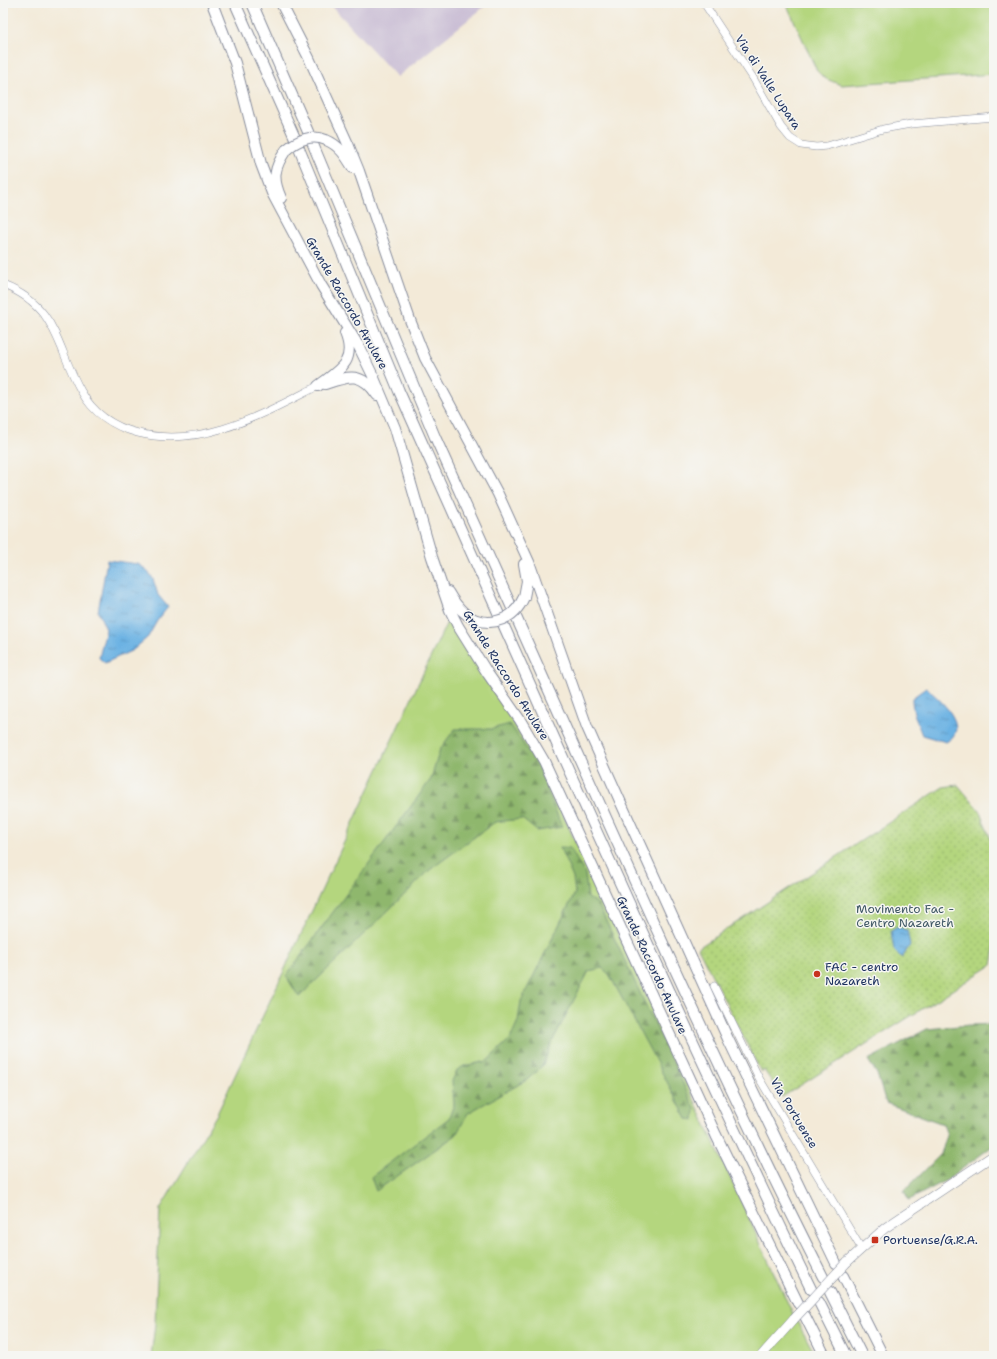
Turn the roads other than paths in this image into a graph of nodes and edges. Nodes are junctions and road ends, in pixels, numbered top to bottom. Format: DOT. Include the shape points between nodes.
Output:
graph roads {
  1 [pos="212,3"];
  2 [pos="235,3"];
  3 [pos="253,3"];
  4 [pos="281,3"];
  5 [pos="704,3"];
  6 [pos="994,117"];
  7 [pos="366,190"];
  8 [pos="3,285"];
  9 [pos="321,285"];
  10 [pos="318,386"];
  11 [pos="395,428"];
  12 [pos="510,521"];
  13 [pos="432,558"];
  14 [pos="714,986"];
  15 [pos="994,1155"];
  16 [pos="861,1248"];
  17 [pos="836,1263"];
  18 [pos="842,1276"];
  19 [pos="822,1277"];
  20 [pos="812,1289"];
  21 [pos="830,1292"];
  22 [pos="819,1302"];
  23 [pos="798,1303"];
  24 [pos="805,1316"];
  25 [pos="482,1356"];
  26 [pos="486,1356"];
  27 [pos="761,1356"];
  28 [pos="825,1356"];
  29 [pos="846,1356"];
  30 [pos="862,1356"];
  31 [pos="883,1356"];
  1 -- 9 [label="highway, Grande Raccordo Anulare" via="235,63 269,186"];
  2 -- 20 [label="highway, Grande Raccordo Anulare" via="296,142 399,391 501,621 660,972"];
  3 -- 19 [label="highway, Grande Raccordo Anulare" via="436,437 514,612 680,980"];
  4 -- 7 [label="highway" via="309,58"];
  5 -- 6 [label="street, Via di Valle Lupara" via="753,78 781,127 790,138 801,144 827,146 883,129 911,124"];
  7 -- 11 [label="highway, bridge" via="342,151 326,140 315,138 293,144 286,150 275,173 278,191 296,230 374,369 386,396"];
  7 -- 12 [label="highway" via="425,358"];
  8 -- 10 [label="street" via="28,299 43,312 80,391 94,409 112,423 133,432 168,438 208,434 274,408"];
  9 -- 10 [label="highway" via="345,332 350,349 344,365"];
  9 -- 11 [label="highway, Grande Raccordo Anulare" via="358,345"];
  10 -- 11 [label="highway" via="350,378 366,381"];
  11 -- 13 [label="highway, Grande Raccordo Anulare"];
  12 -- 13 [label="highway, bridge" via="525,568 526,581 524,598 518,608 502,620 474,620 464,614 447,590"];
  12 -- 17 [label="highway" via="531,569 587,727 620,803 728,1039"];
  13 -- 23 [label="highway, Grande Raccordo Anulare" via="448,606 458,626 544,761 716,1135"];
  14 -- 16 [label="street, Via Portuense" via="759,1078"];
  15 -- 16 [label="main road" via="891,1224"];
  16 -- 27 [label="main road, bridge"];
  18 -- 31 [label="highway"];
  21 -- 30 [label="highway"];
  22 -- 29 [label="highway"];
  24 -- 28 [label="highway"];
  25 -- 26 [label="street"];
}
